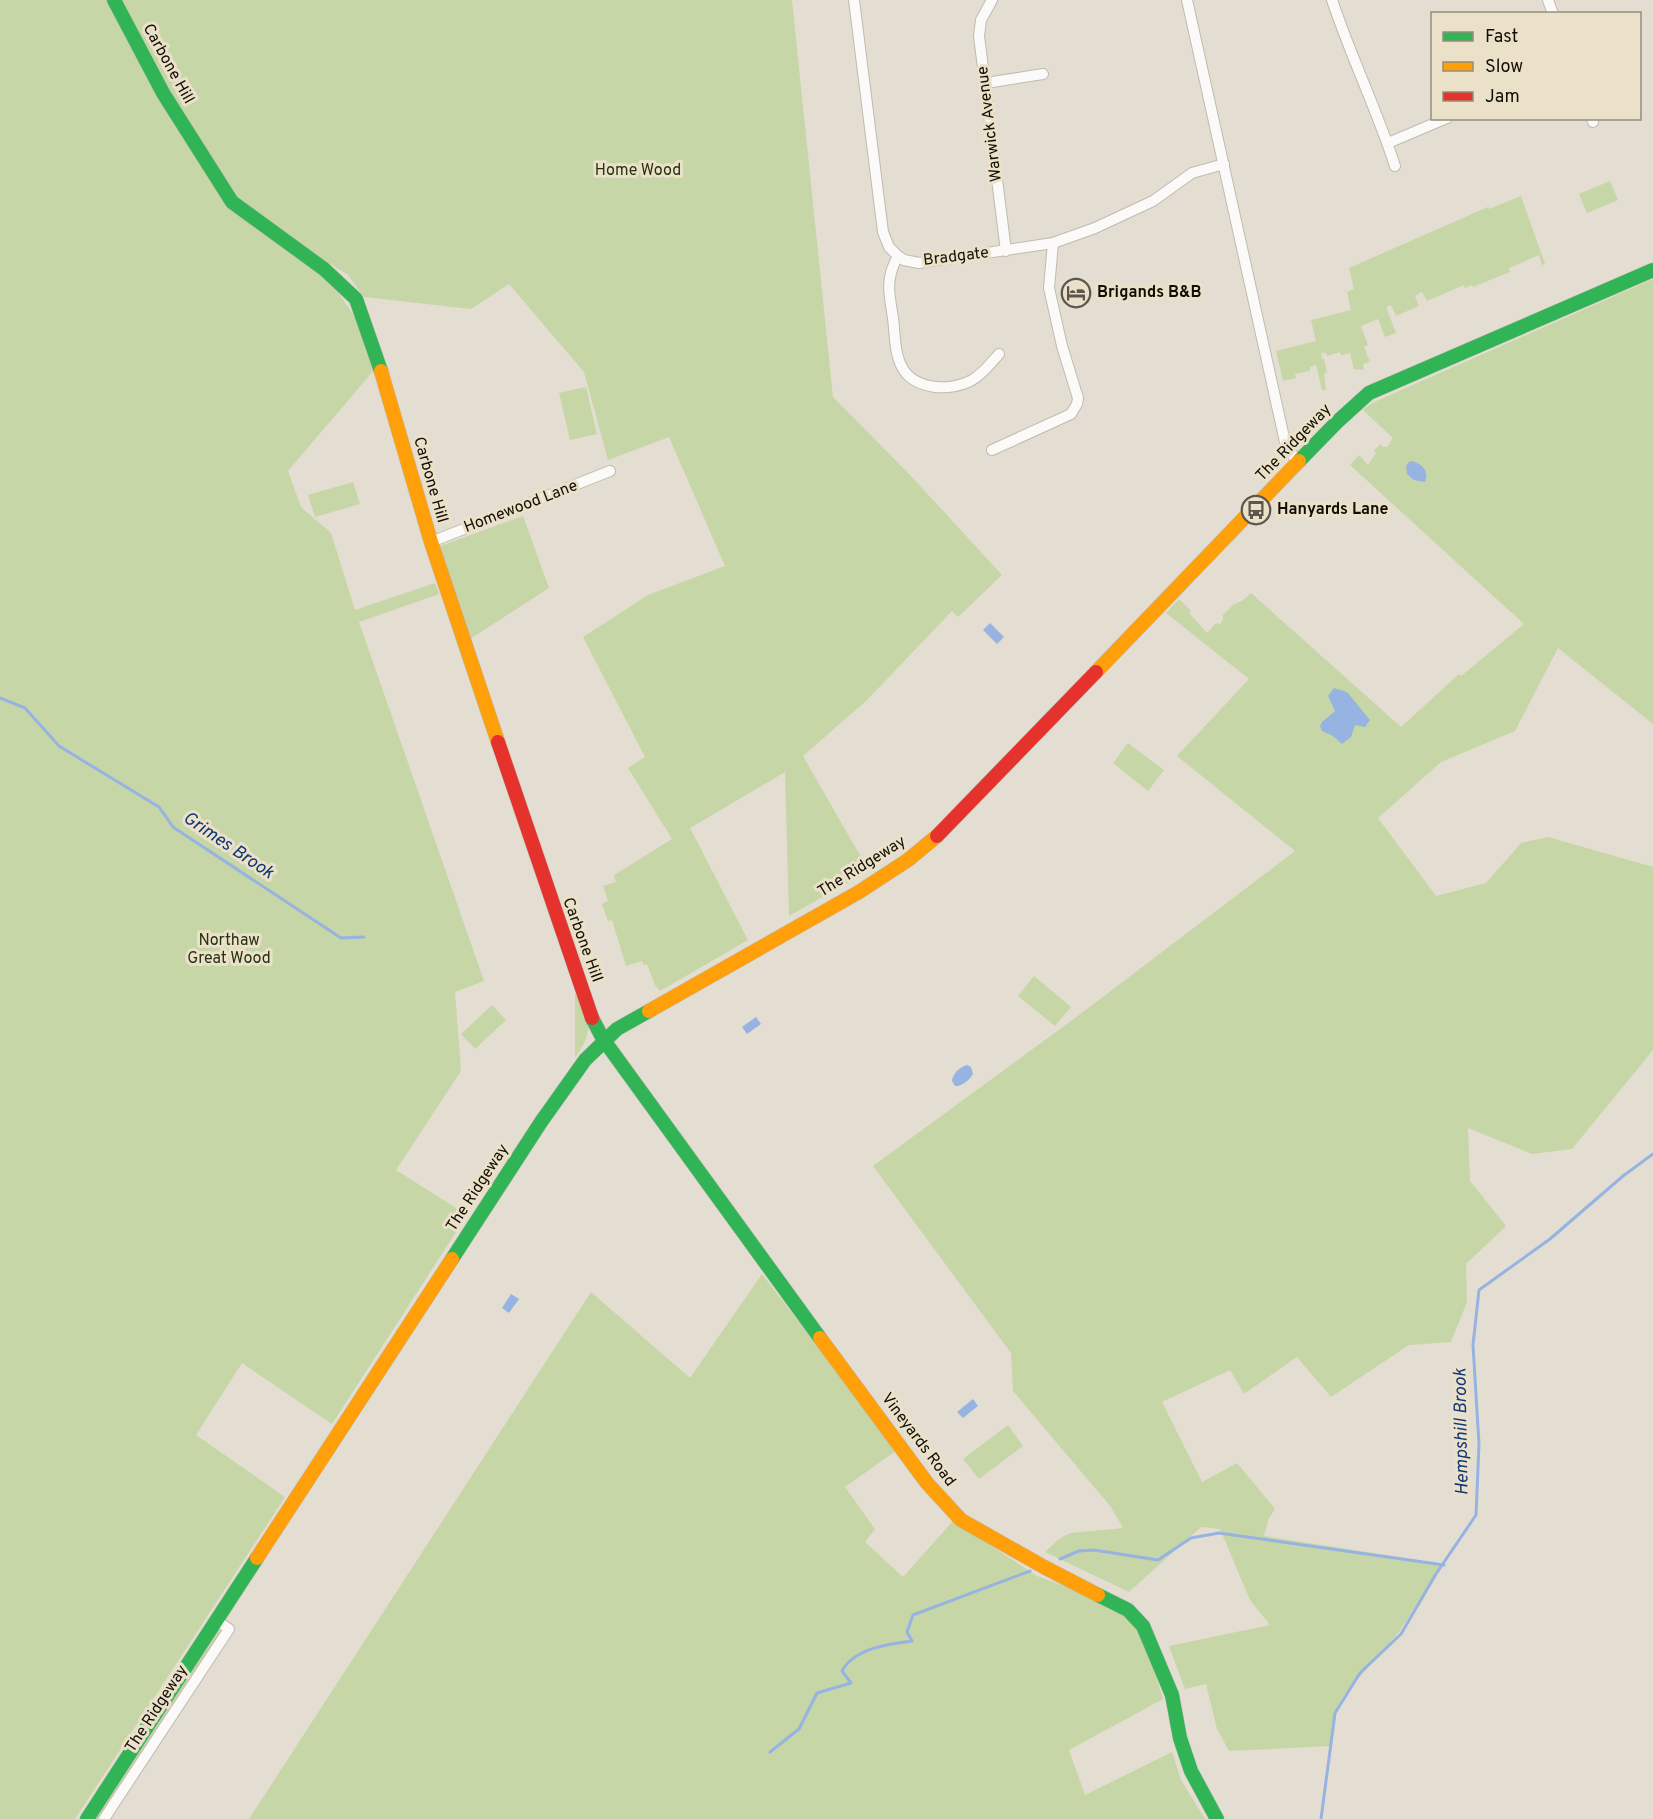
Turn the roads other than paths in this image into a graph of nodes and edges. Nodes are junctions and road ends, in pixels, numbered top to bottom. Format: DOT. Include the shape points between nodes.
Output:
graph roads {
  1 [pos="114,0"];
  2 [pos="854,0"];
  3 [pos="992,0"];
  4 [pos="1187,0"];
  5 [pos="1332,0"];
  6 [pos="1043,74"];
  7 [pos="986,82"];
  8 [pos="1442,120"];
  9 [pos="1388,143"];
  10 [pos="1224,164"];
  11 [pos="1395,166"];
  12 [pos="1053,243"];
  13 [pos="1006,251"];
  14 [pos="898,256"];
  15 [pos="1653,270"];
  16 [pos="999,354"];
  17 [pos="992,450"];
  18 [pos="1297,462"];
  19 [pos="610,471"];
  20 [pos="431,542"];
  21 [pos="603,1040"];
  22 [pos="216,1620"];
  23 [pos="87,1819"];
  24 [pos="104,1819"];
  25 [pos="1217,1819"];
  1 -- 20 [label="street, Carbone Hill" via="163,93 232,202 324,269 356,299 378,359"];
  2 -- 14 [label="street" via="883,232"];
  3 -- 7 [label="street, Warwick Avenue" via="979,27"];
  4 -- 10 [label="street"];
  5 -- 9 [label="street"];
  6 -- 7 [label="street"];
  7 -- 13 [label="street, Warwick Avenue"];
  8 -- 9 [label="street"];
  9 -- 11 [label="street"];
  10 -- 12 [label="street, Bradgate" via="1192,173 1153,201"];
  10 -- 18 [label="street" via="1285,442"];
  12 -- 13 [label="street, Bradgate"];
  12 -- 17 [label="street" via="1049,288 1077,404 1071,414"];
  13 -- 14 [label="street, Bradgate" via="919,263"];
  14 -- 16 [label="street" via="888,280 900,363 911,378 929,386 961,384 982,373"];
  15 -- 18 [label="street, The Ridgeway" via="1369,393"];
  18 -- 21 [label="street, The Ridgeway" via="935,838 859,892"];
  19 -- 20 [label="street, Homewood Lane"];
  20 -- 21 [label="street, Carbone Hill" via="556,916"];
  21 -- 22 [label="street, The Ridgeway" via="541,1122"];
  21 -- 25 [label="street, Vineyards Road" via="927,1484 961,1520 1128,1610 1143,1626 1172,1695 1191,1771"];
  22 -- 23 [label="street, The Ridgeway"];
  22 -- 24 [label="street, The Ridgeway" via="229,1629"];
}
